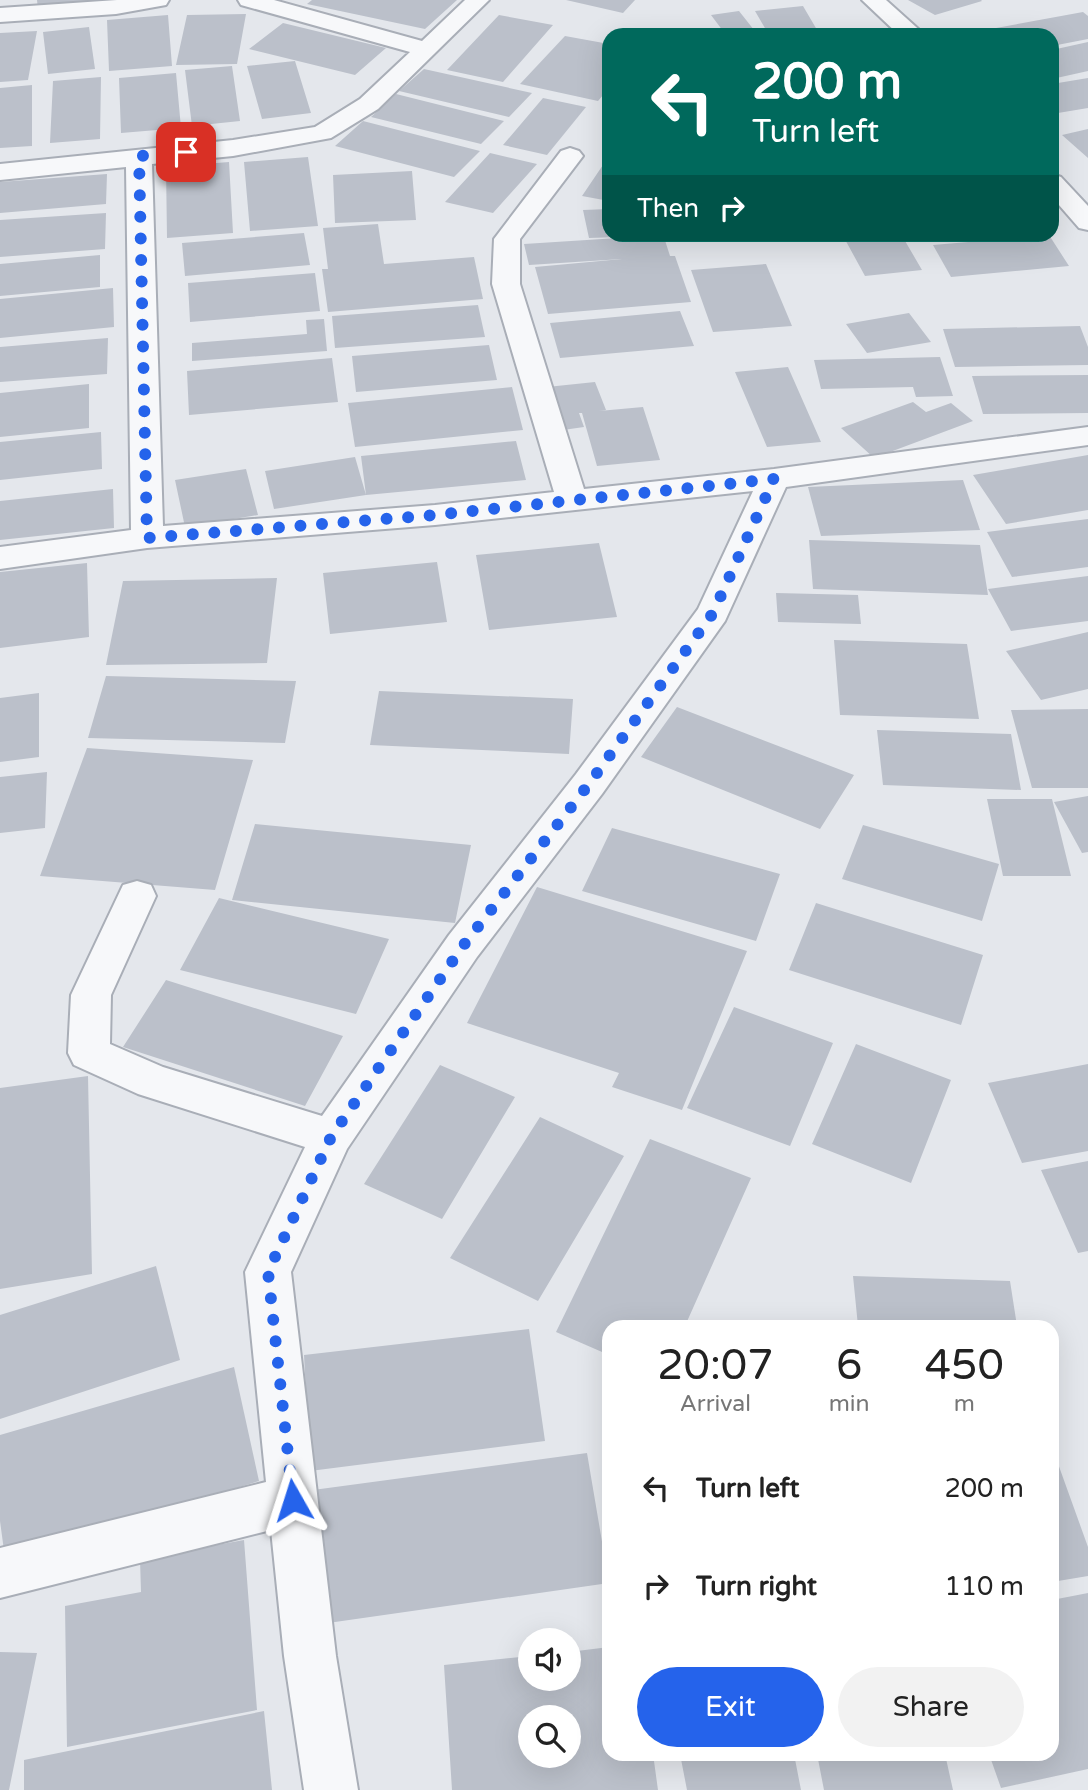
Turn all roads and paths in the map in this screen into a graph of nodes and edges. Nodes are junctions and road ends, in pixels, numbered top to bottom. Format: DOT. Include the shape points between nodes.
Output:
graph roads {
  1 [pos="158,0"];
  2 [pos="249,0"];
  3 [pos="478,0"];
  4 [pos="873,0"];
  5 [pos="0,15"];
  6 [pos="905,28"];
  7 [pos="426,49"];
  8 [pos="139,156"];
  9 [pos="570,156"];
  10 [pos="0,172"];
  11 [pos="1059,190"];
  12 [pos="1088,222"];
  13 [pos="1088,436"];
  14 [pos="774,479"];
  15 [pos="572,500"];
  16 [pos="147,538"];
  17 [pos="0,558"];
  18 [pos="137,896"];
  19 [pos="331,1137"];
  20 [pos="293,1500"];
  21 [pos="0,1573"];
  22 [pos="331,1790"];
  1 -- 5 [label="street"];
  2 -- 7 [label="street"];
  3 -- 7 [label="street"];
  4 -- 6 [label="street"];
  7 -- 8 [label="street" via="369,104 322,133 233,148"];
  8 -- 10 [label="street"];
  8 -- 16 [label="street"];
  9 -- 15 [label="street" via="507,239 506,284"];
  11 -- 12 [label="street"];
  13 -- 14 [label="street"];
  14 -- 15 [label="street"];
  14 -- 19 [label="street" via="713,613 589,784 463,946"];
  15 -- 16 [label="street"];
  16 -- 17 [label="street"];
  18 -- 19 [label="street" via="90,995 89,1052 153,1082"];
  19 -- 20 [label="street" via="268,1272"];
  20 -- 21 [label="street"];
  20 -- 22 [label="street"];
}
